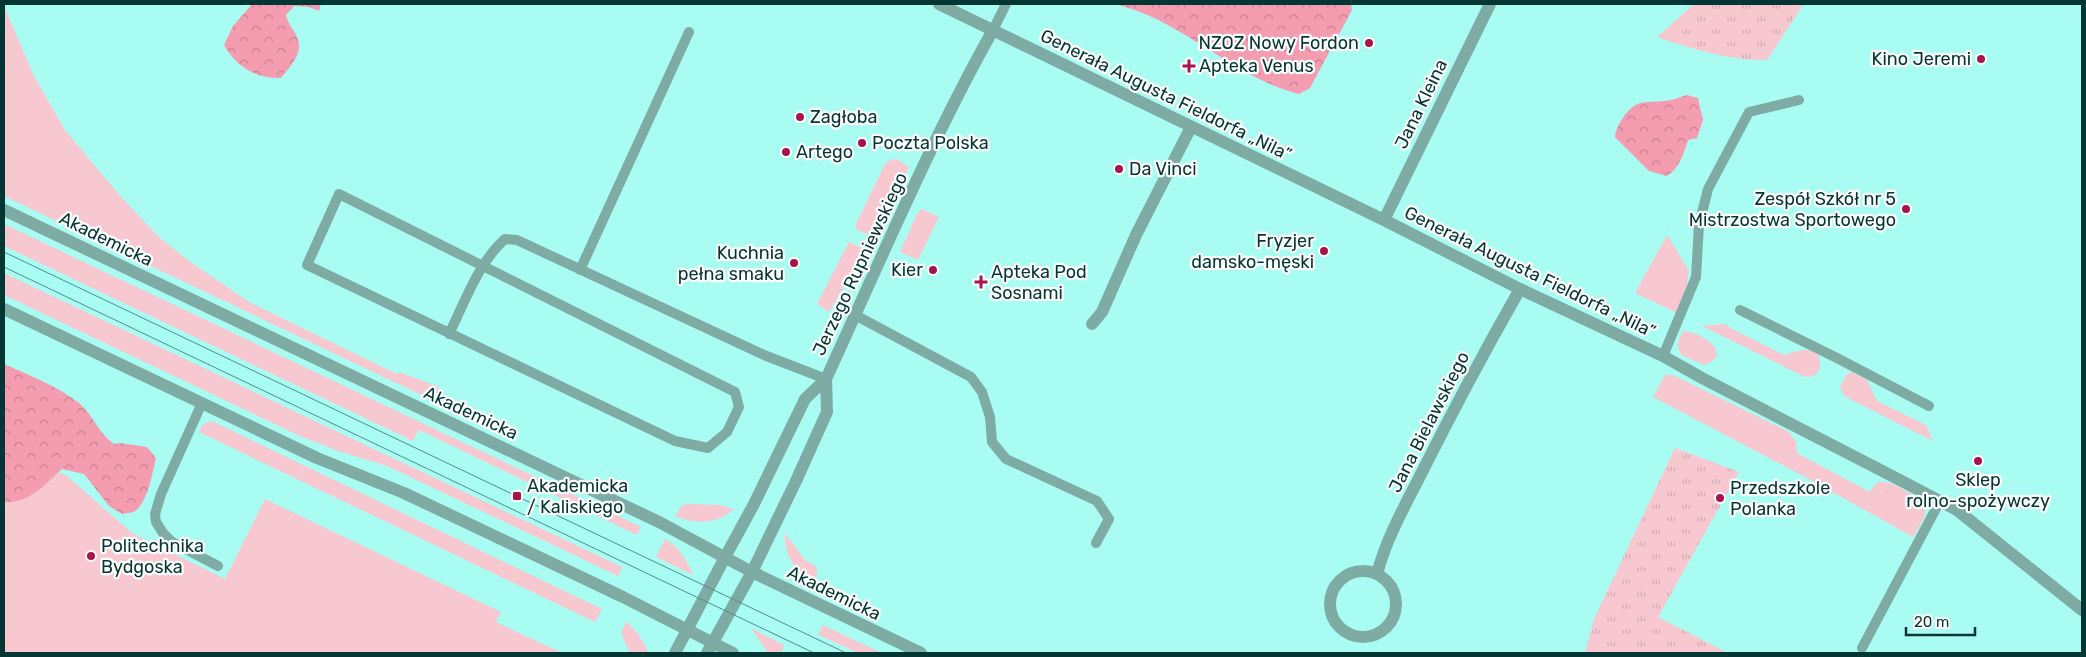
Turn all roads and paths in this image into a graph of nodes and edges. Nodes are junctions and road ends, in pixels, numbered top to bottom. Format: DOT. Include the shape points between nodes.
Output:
graph roads {
  1 [pos="939,4"];
  2 [pos="1006,4"];
  3 [pos="1490,4"];
  4 [pos="993,30"];
  5 [pos="689,32"];
  6 [pos="1799,100"];
  7 [pos="1191,127"];
  8 [pos="4,210"];
  9 [pos="1384,220"];
  10 [pos="483,266"];
  11 [pos="580,270"];
  12 [pos="1520,289"];
  13 [pos="4,309"];
  14 [pos="1740,310"];
  15 [pos="855,315"];
  16 [pos="1092,324"];
  17 [pos="448,334"];
  18 [pos="1663,356"];
  19 [pos="826,378"];
  20 [pos="202,403"];
  21 [pos="1929,406"];
  22 [pos="1940,501"];
  23 [pos="1096,543"];
  24 [pos="724,559"];
  25 [pos="218,566"];
  26 [pos="752,572"];
  27 [pos="1377,574"];
  28 [pos="2082,610"];
  29 [pos="687,629"];
  30 [pos="710,648"];
  31 [pos="1862,648"];
  32 [pos="675,653"];
  33 [pos="733,653"];
  34 [pos="921,653"];
  1 -- 4 [label="street, Generała Augusta Fieldorfa „Nila”"];
  2 -- 4 [label="lane"];
  3 -- 9 [label="street, Jana Kleina"];
  4 -- 7 [label="street, Generała Augusta Fieldorfa „Nila”"];
  4 -- 15 [label="street, Jerzego Rupniewskiego" via="916,182"];
  5 -- 11 [label="lane"];
  6 -- 18 [label="lane" via="1749,112 1730,146 1708,189 1698,225 1696,278"];
  7 -- 9 [label="street, Generała Augusta Fieldorfa „Nila”"];
  7 -- 16 [label="street" via="1136,234 1102,312"];
  8 -- 24 [label="street, Akademicka" via="659,522"];
  9 -- 12 [label="street, Generała Augusta Fieldorfa „Nila”"];
  10 -- 11 [label="lane" via="505,239 517,240"];
  10 -- 17 [label="lane"];
  10 -- 17 [label="lane" via="339,194 307,265"];
  10 -- 17 [label="lane" via="735,392 739,407 728,432 708,448 675,441"];
  11 -- 19 [label="lane" via="764,355"];
  12 -- 18 [label="street, Generała Augusta Fieldorfa „Nila”"];
  12 -- 27 [label="street, Jana Bielawskiego" via="1440,434 1382,554"];
  13 -- 20 [label="street"];
  14 -- 21 [label="lane"];
  15 -- 19 [label="street, Jerzego Rupniewskiego"];
  15 -- 23 [label="lane" via="971,377 982,392 990,417 992,442 1006,459 1097,501 1109,519"];
  18 -- 22 [label="street, Generała Augusta Fieldorfa „Nila”"];
  19 -- 24 [label="street, Jerzego Rupniewskiego" via="806,399"];
  19 -- 26 [label="street, Jerzego Rupniewskiego" via="827,412"];
  20 -- 25 [label="lane" via="155,514 156,522 172,542"];
  20 -- 29 [label="street" via="316,458 404,493"];
  22 -- 28 [label="street, Generała Augusta Fieldorfa „Nila”" via="1957,510"];
  22 -- 31 [label="lane"];
  24 -- 26 [label="street, Akademicka"];
  24 -- 29 [label="street, Jerzego Rupniewskiego"];
  26 -- 30 [label="street, Jerzego Rupniewskiego"];
  26 -- 34 [label="street, Akademicka"];
  27 -- 27 [label="street" via="1353,572 1334,587 1330,611 1344,631 1355,636 1379,634 1394,616 1396,603 1387,581"];
  29 -- 30 [label="street"];
  29 -- 32 [label="street, Jerzego Rupniewskiego"];
  30 -- 33 [label="street"];
}
